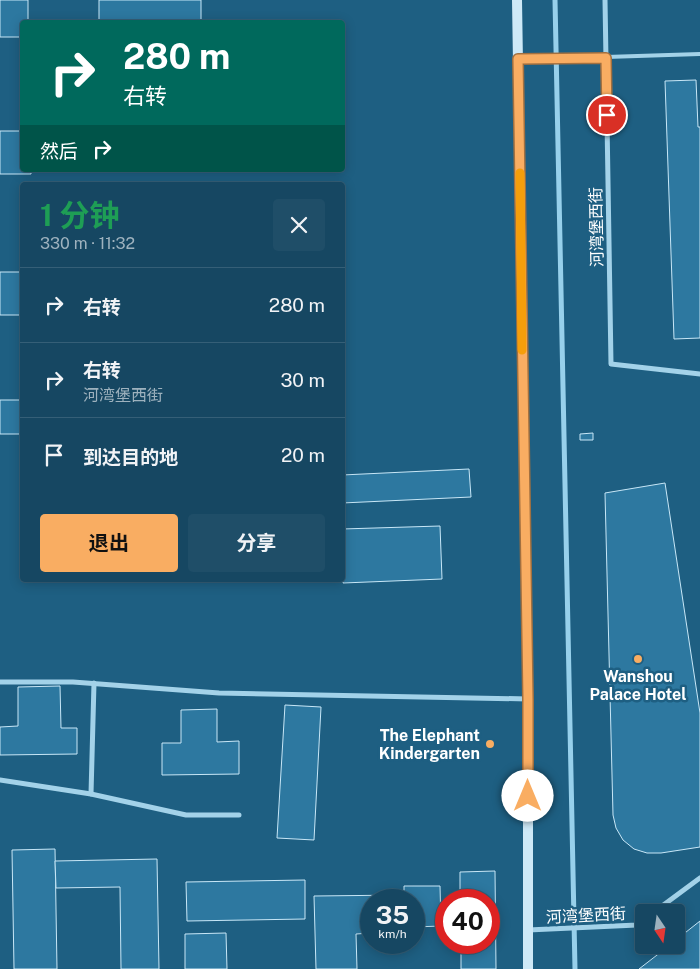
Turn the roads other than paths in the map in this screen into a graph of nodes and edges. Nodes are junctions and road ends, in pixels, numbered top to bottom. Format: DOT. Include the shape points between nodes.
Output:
graph roads {
  1 [pos="517,0"];
  2 [pos="605,0"];
  3 [pos="700,54"];
  4 [pos="606,58"];
  5 [pos="518,59"];
  6 [pos="700,374"];
  7 [pos="0,682"];
  8 [pos="94,684"];
  9 [pos="528,699"];
  10 [pos="0,780"];
  11 [pos="91,794"];
  12 [pos="239,815"];
  13 [pos="700,878"];
  14 [pos="665,904"];
  15 [pos="635,925"];
  16 [pos="528,930"];
  17 [pos="528,969"];
  1 -- 5 [label="street"];
  2 -- 4 [label="street, 河湾堡西街"];
  3 -- 4 [label="lane"];
  4 -- 5 [label="street"];
  4 -- 6 [label="street, 河湾堡西街" via="611,364"];
  5 -- 9 [label="street"];
  7 -- 8 [label="street"];
  8 -- 9 [label="street" via="219,693"];
  8 -- 11 [label="street"];
  9 -- 16 [label="street"];
  10 -- 11 [label="street"];
  11 -- 12 [label="street" via="186,815"];
  13 -- 14 [label="street"];
  15 -- 16 [label="street, 河湾堡西街"];
  16 -- 17 [label="street"];
}
